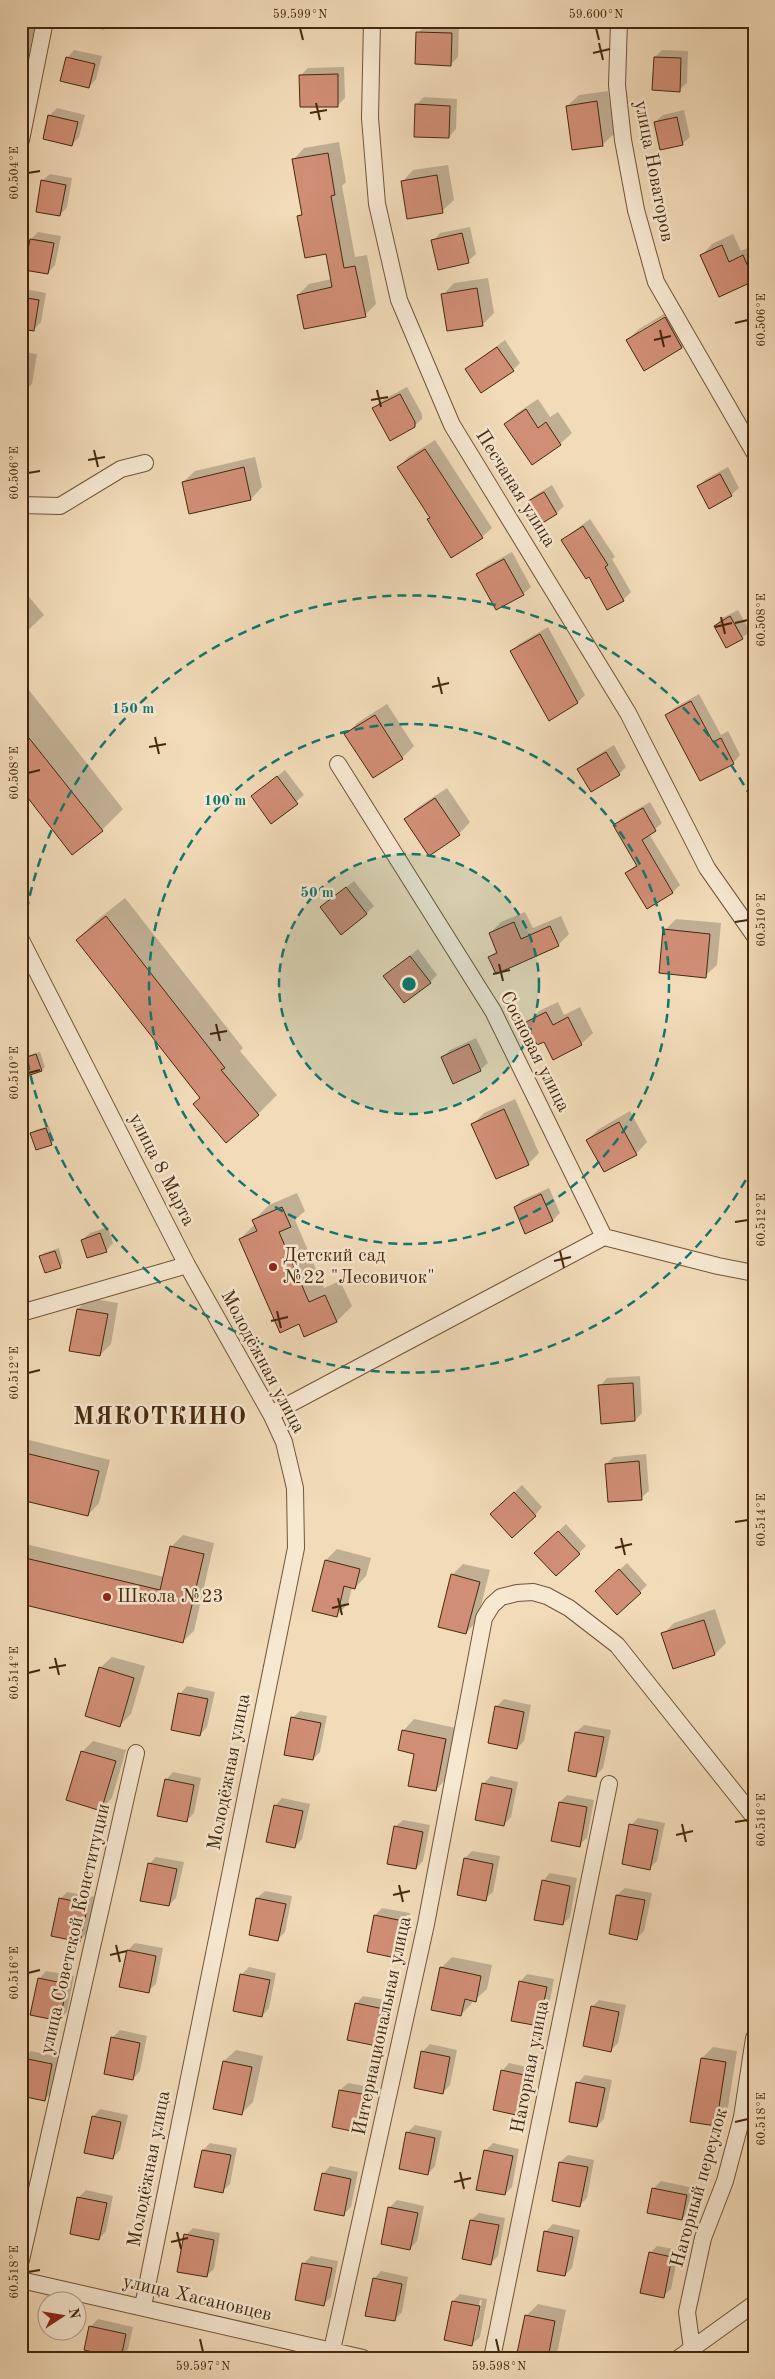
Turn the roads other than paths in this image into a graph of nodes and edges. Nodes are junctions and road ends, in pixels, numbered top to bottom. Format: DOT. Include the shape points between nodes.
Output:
graph roads {
  1 [pos="45,21"];
  2 [pos="372,21"];
  3 [pos="619,21"];
  4 [pos="21,140"];
  5 [pos="754,452"];
  6 [pos="145,463"];
  7 [pos="21,505"];
  8 [pos="338,764"];
  9 [pos="754,934"];
  10 [pos="21,940"];
  11 [pos="604,1237"];
  12 [pos="187,1265"];
  13 [pos="754,1273"];
  14 [pos="21,1313"];
  15 [pos="271,1414"];
  16 [pos="136,1753"];
  17 [pos="609,1784"];
  18 [pos="754,1817"];
  19 [pos="754,2038"];
  20 [pos="21,2260"];
  21 [pos="21,2280"];
  22 [pos="754,2304"];
  23 [pos="143,2306"];
  24 [pos="332,2350"];
  25 [pos="686,2353"];
  26 [pos="363,2358"];
  27 [pos="492,2358"];
  1 -- 4 [label="street"];
  2 -- 9 [label="street, Песчаная улица" via="370,118 377,204 399,300 452,425 628,713 708,868"];
  3 -- 5 [label="street, улица Новаторов" via="617,85 623,140 636,210 656,282"];
  6 -- 7 [label="street" via="121,469 60,506"];
  8 -- 11 [label="street, Сосновая улица" via="493,1011"];
  10 -- 12 [label="street, улица 8 Марта"];
  11 -- 13 [label="street"];
  11 -- 15 [label="street"];
  12 -- 14 [label="street"];
  12 -- 15 [label="street, Молодёжная улица"];
  15 -- 23 [label="street, Молодёжная улица" via="284,1442 292,1472 296,1548"];
  16 -- 20 [label="street, улица Советской Конституции"];
  17 -- 27 [label="street, Нагорная улица"];
  18 -- 24 [label="street, Интернациональная улица" via="617,1645 569,1608 547,1596 533,1592 501,1597 492,1605 484,1618 426,1924"];
  19 -- 25 [label="street, Нагорный переулок" via="742,2117 725,2181 703,2238 687,2312"];
  21 -- 23 [label="street, улица Хасановцев"];
  22 -- 25 [label="street"];
  23 -- 24 [label="street, улица Хасановцев"];
  24 -- 26 [label="street, улица Хасановцев"];
}
